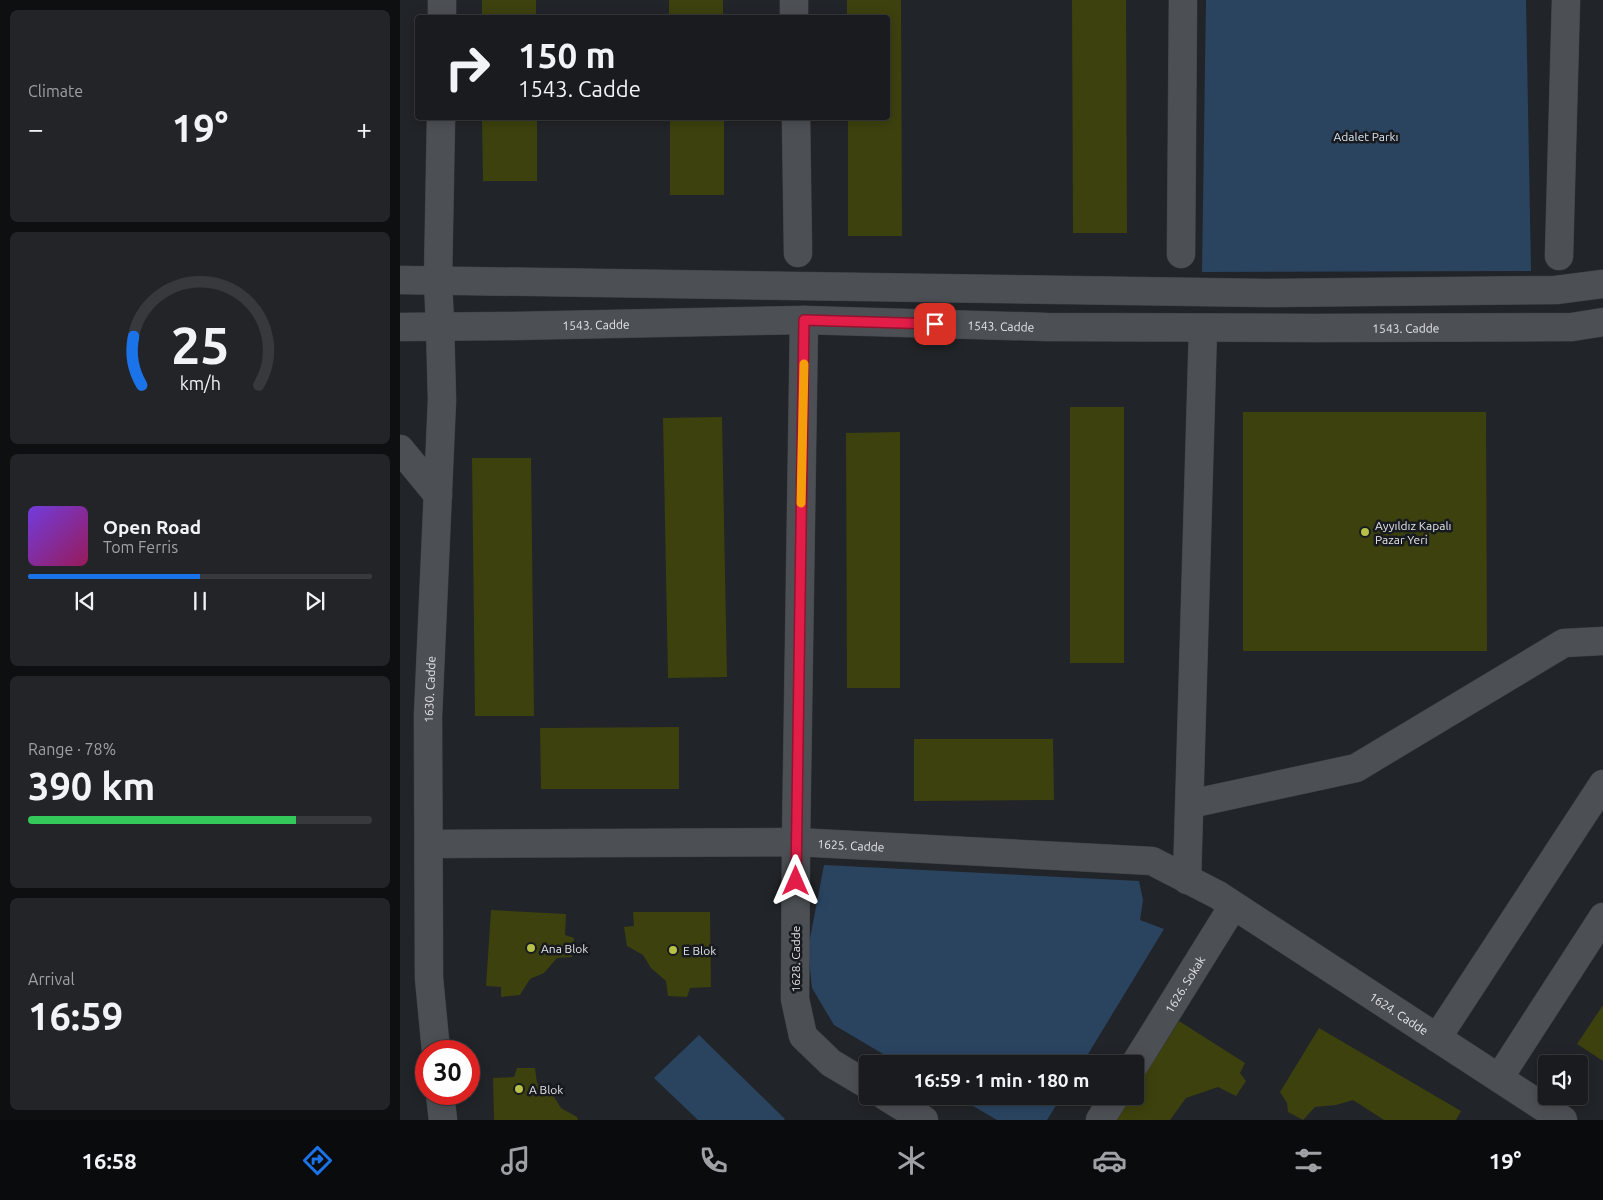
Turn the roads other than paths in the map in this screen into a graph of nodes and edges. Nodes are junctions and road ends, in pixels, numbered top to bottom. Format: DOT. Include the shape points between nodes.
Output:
graph roads {
  1 [pos="442,0"];
  2 [pos="794,0"];
  3 [pos="1183,0"];
  4 [pos="1566,0"];
  5 [pos="442,15"];
  6 [pos="794,15"];
  7 [pos="440,120"];
  8 [pos="796,120"];
  9 [pos="798,253"];
  10 [pos="1181,254"];
  11 [pos="1558,256"];
  12 [pos="400,280"];
  13 [pos="438,280"];
  14 [pos="1603,284"];
  15 [pos="804,320"];
  16 [pos="1603,322"];
  17 [pos="440,326"];
  18 [pos="400,327"];
  19 [pos="1203,328"];
  20 [pos="400,450"];
  21 [pos="438,495"];
  22 [pos="1603,640"];
  23 [pos="1603,784"];
  24 [pos="1190,804"];
  25 [pos="796,842"];
  26 [pos="429,844"];
  27 [pos="1188,880"];
  28 [pos="1233,906"];
  29 [pos="1603,917"];
  30 [pos="1437,1038"];
  31 [pos="435,1040"];
  32 [pos="1141,1055"];
  33 [pos="1499,1078"];
  34 [pos="859,1080"];
  35 [pos="441,1105"];
  36 [pos="900,1105"];
  37 [pos="1109,1105"];
  38 [pos="443,1120"];
  39 [pos="924,1120"];
  40 [pos="1100,1120"];
  41 [pos="1563,1120"];
  1 -- 5 [label="street"];
  2 -- 6 [label="street"];
  3 -- 10 [label="street"];
  4 -- 11 [label="street"];
  7 -- 13 [label="street, 1630. Cadde"];
  8 -- 9 [label="street"];
  12 -- 13 [label="street"];
  13 -- 14 [label="street" via="1266,293 1556,290"];
  13 -- 17 [label="street, 1630. Cadde"];
  15 -- 17 [label="street, 1543. Cadde"];
  15 -- 19 [label="street, 1543. Cadde"];
  15 -- 25 [label="street, 1628. Cadde"];
  16 -- 19 [label="street, 1543. Cadde" via="1572,327"];
  17 -- 18 [label="street, 1543. Cadde"];
  17 -- 21 [label="street, 1630. Cadde" via="442,400"];
  19 -- 24 [label="street"];
  20 -- 21 [label="street"];
  21 -- 26 [label="street, 1630. Cadde" via="428,716"];
  22 -- 24 [label="street" via="1564,643 1356,768"];
  23 -- 30 [label="street"];
  24 -- 27 [label="street"];
  25 -- 26 [label="street, 1625. Cadde"];
  25 -- 27 [label="street, 1625. Cadde" via="1152,861"];
  25 -- 34 [label="street, 1628. Cadde" via="795,999 802,1036 831,1063"];
  26 -- 31 [label="street, 1630. Cadde" via="429,978"];
  27 -- 28 [label="street, 1625. Cadde"];
  28 -- 30 [label="street, 1624. Cadde"];
  28 -- 32 [label="street, 1626. Sokak"];
  29 -- 33 [label="street"];
  30 -- 33 [label="street, 1624. Cadde"];
  33 -- 41 [label="street, 1624. Cadde"];
  35 -- 38 [label="street"];
  36 -- 39 [label="street"];
  37 -- 40 [label="street"];
}
